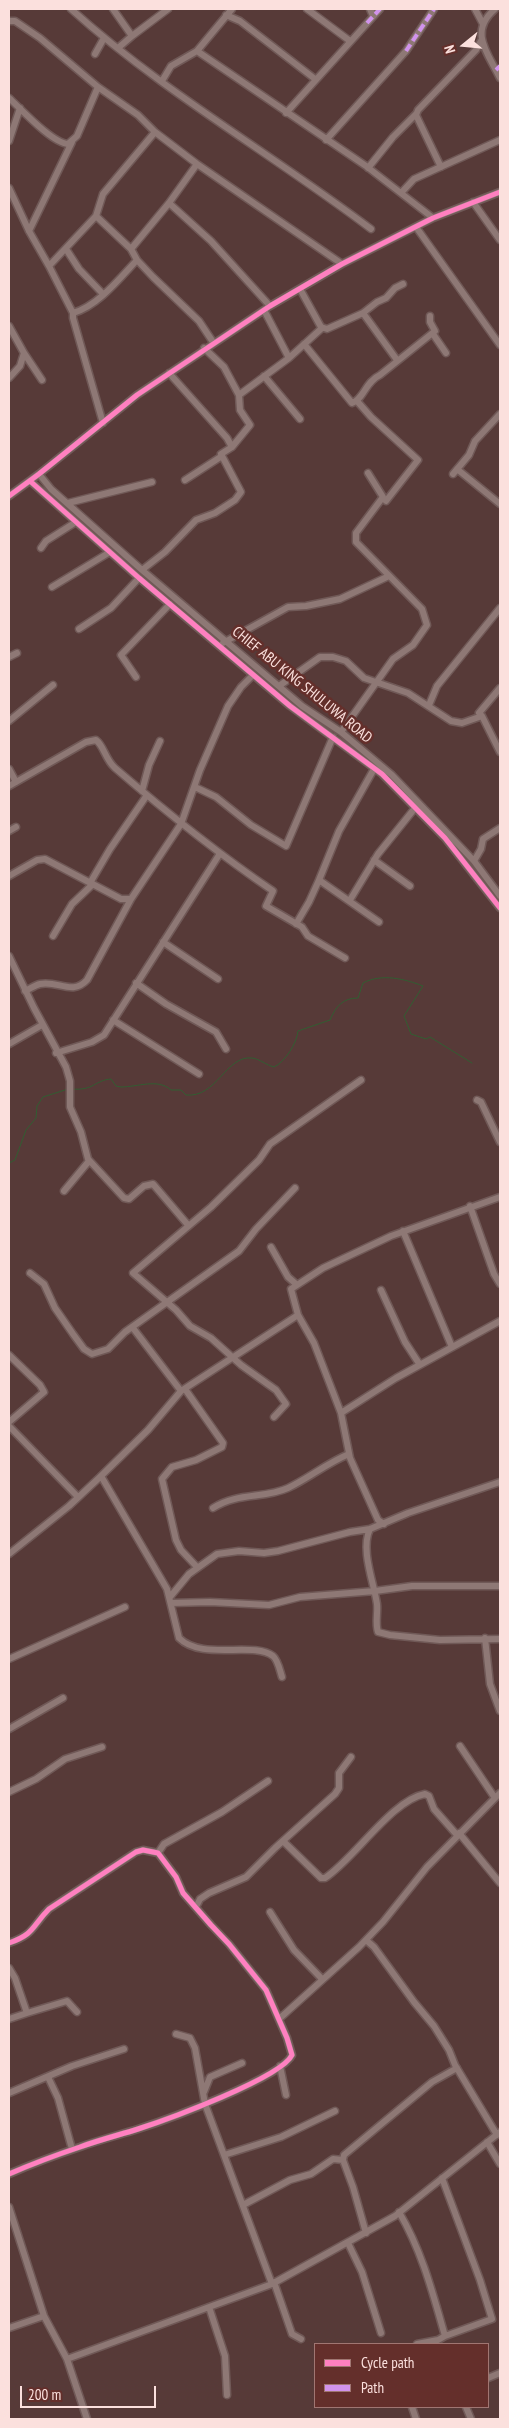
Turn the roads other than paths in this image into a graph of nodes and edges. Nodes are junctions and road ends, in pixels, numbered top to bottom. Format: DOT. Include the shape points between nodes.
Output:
graph roads {
  1 [pos="71,9"];
  2 [pos="113,9"];
  3 [pos="168,9"];
  4 [pos="232,9"];
  5 [pos="307,9"];
  6 [pos="370,9"];
  7 [pos="380,9"];
  8 [pos="434,9"];
  9 [pos="475,9"];
  10 [pos="495,9"];
  11 [pos="226,15"];
  12 [pos="373,16"];
  13 [pos="9,21"];
  14 [pos="483,24"];
  15 [pos="132,36"];
  16 [pos="104,38"];
  17 [pos="350,41"];
  18 [pos="481,41"];
  19 [pos="118,48"];
  20 [pos="197,52"];
  21 [pos="94,54"];
  22 [pos="498,68"];
  23 [pos="500,78"];
  24 [pos="316,79"];
  25 [pos="162,81"];
  26 [pos="98,87"];
  27 [pos="9,98"];
  28 [pos="20,108"];
  29 [pos="286,113"];
  30 [pos="416,114"];
  31 [pos="155,132"];
  32 [pos="326,140"];
  33 [pos="500,140"];
  34 [pos="9,141"];
  35 [pos="72,142"];
  36 [pos="197,164"];
  37 [pos="440,166"];
  38 [pos="368,168"];
  39 [pos="9,188"];
  40 [pos="500,192"];
  41 [pos="401,193"];
  42 [pos="474,202"];
  43 [pos="170,203"];
  44 [pos="96,216"];
  45 [pos="433,218"];
  46 [pos="416,226"];
  47 [pos="371,229"];
  48 [pos="29,232"];
  49 [pos="500,240"];
  50 [pos="66,249"];
  51 [pos="131,249"];
  52 [pos="137,260"];
  53 [pos="342,264"];
  54 [pos="49,266"];
  55 [pos="403,284"];
  56 [pos="300,289"];
  57 [pos="103,294"];
  58 [pos="267,308"];
  59 [pos="73,313"];
  60 [pos="363,314"];
  61 [pos="430,316"];
  62 [pos="9,326"];
  63 [pos="322,328"];
  64 [pos="433,334"];
  65 [pos="213,342"];
  66 [pos="304,344"];
  67 [pos="500,345"];
  68 [pos="204,348"];
  69 [pos="446,352"];
  70 [pos="24,353"];
  71 [pos="289,358"];
  72 [pos="397,360"];
  73 [pos="169,373"];
  74 [pos="264,376"];
  75 [pos="9,378"];
  76 [pos="42,380"];
  77 [pos="239,395"];
  78 [pos="358,401"];
  79 [pos="500,414"];
  80 [pos="300,419"];
  81 [pos="104,423"];
  82 [pos="232,447"];
  83 [pos="222,456"];
  84 [pos="368,472"];
  85 [pos="39,474"];
  86 [pos="185,480"];
  87 [pos="30,481"];
  88 [pos="152,482"];
  89 [pos="9,496"];
  90 [pos="386,502"];
  91 [pos="68,503"];
  92 [pos="500,504"];
  93 [pos="76,522"];
  94 [pos="41,548"];
  95 [pos="110,552"];
  96 [pos="142,570"];
  97 [pos="389,576"];
  98 [pos="139,578"];
  99 [pos="52,587"];
  100 [pos="170,604"];
  101 [pos="500,608"];
  102 [pos="79,629"];
  103 [pos="226,641"];
  104 [pos="219,645"];
  105 [pos="16,653"];
  106 [pos="9,657"];
  107 [pos="253,675"];
  108 [pos="136,677"];
  109 [pos="377,683"];
  110 [pos="53,685"];
  111 [pos="279,686"];
  112 [pos="500,688"];
  113 [pos="429,706"];
  114 [pos="479,715"];
  115 [pos="9,721"];
  116 [pos="340,732"];
  117 [pos="333,737"];
  118 [pos="160,741"];
  119 [pos="500,752"];
  120 [pos="374,769"];
  121 [pos="9,770"];
  122 [pos="16,782"];
  123 [pos="9,786"];
  124 [pos="195,786"];
  125 [pos="145,793"];
  126 [pos="415,808"];
  127 [pos="181,824"];
  128 [pos="16,827"];
  129 [pos="500,828"];
  130 [pos="9,831"];
  131 [pos="220,855"];
  132 [pos="374,860"];
  133 [pos="474,861"];
  134 [pos="9,876"];
  135 [pos="318,880"];
  136 [pos="92,883"];
  137 [pos="410,886"];
  138 [pos="121,899"];
  139 [pos="130,900"];
  140 [pos="350,900"];
  141 [pos="499,901"];
  142 [pos="123,912"];
  143 [pos="379,922"];
  144 [pos="296,924"];
  145 [pos="53,936"];
  146 [pos="162,942"];
  147 [pos="9,956"];
  148 [pos="345,958"];
  149 [pos="218,979"];
  150 [pos="136,983"];
  151 [pos="25,991"];
  152 [pos="113,1020"];
  153 [pos="42,1025"];
  154 [pos="9,1044"];
  155 [pos="226,1049"];
  156 [pos="56,1053"];
  157 [pos="199,1074"];
  158 [pos="361,1080"];
  159 [pos="477,1100"];
  160 [pos="500,1142"];
  161 [pos="89,1161"];
  162 [pos="295,1188"];
  163 [pos="64,1192"];
  164 [pos="500,1197"];
  165 [pos="470,1206"];
  166 [pos="188,1225"];
  167 [pos="403,1231"];
  168 [pos="271,1247"];
  169 [pos="30,1273"];
  170 [pos="296,1284"];
  171 [pos="500,1284"];
  172 [pos="381,1290"];
  173 [pos="167,1302"];
  174 [pos="298,1315"];
  175 [pos="500,1321"];
  176 [pos="133,1328"];
  177 [pos="452,1347"];
  178 [pos="9,1355"];
  179 [pos="231,1357"];
  180 [pos="420,1365"];
  181 [pos="183,1390"];
  182 [pos="341,1413"];
  183 [pos="274,1417"];
  184 [pos="9,1422"];
  185 [pos="9,1426"];
  186 [pos="350,1454"];
  187 [pos="101,1476"];
  188 [pos="500,1482"];
  189 [pos="78,1498"];
  190 [pos="213,1508"];
  191 [pos="377,1525"];
  192 [pos="9,1554"];
  193 [pos="197,1567"];
  194 [pos="500,1586"];
  195 [pos="375,1591"];
  196 [pos="171,1600"];
  197 [pos="125,1607"];
  198 [pos="485,1638"];
  199 [pos="500,1639"];
  200 [pos="9,1659"];
  201 [pos="282,1677"];
  202 [pos="62,1698"];
  203 [pos="500,1711"];
  204 [pos="9,1730"];
  205 [pos="460,1746"];
  206 [pos="102,1747"];
  207 [pos="351,1756"];
  208 [pos="268,1781"];
  209 [pos="9,1792"];
  210 [pos="498,1795"];
  211 [pos="458,1834"];
  212 [pos="284,1842"];
  213 [pos="158,1852"];
  214 [pos="500,1883"];
  215 [pos="189,1899"];
  216 [pos="200,1900"];
  217 [pos="196,1907"];
  218 [pos="270,1912"];
  219 [pos="366,1940"];
  220 [pos="9,1943"];
  221 [pos="9,1968"];
  222 [pos="322,1979"];
  223 [pos="77,2012"];
  224 [pos="27,2013"];
  225 [pos="9,2019"];
  226 [pos="279,2019"];
  227 [pos="176,2034"];
  228 [pos="124,2049"];
  229 [pos="242,2063"];
  230 [pos="280,2066"];
  231 [pos="457,2068"];
  232 [pos="48,2077"];
  233 [pos="204,2092"];
  234 [pos="9,2093"];
  235 [pos="286,2095"];
  236 [pos="205,2104"];
  237 [pos="335,2111"];
  238 [pos="499,2134"];
  239 [pos="487,2142"];
  240 [pos="72,2150"];
  241 [pos="224,2155"];
  242 [pos="343,2160"];
  243 [pos="500,2164"];
  244 [pos="9,2174"];
  245 [pos="442,2178"];
  246 [pos="243,2205"];
  247 [pos="9,2207"];
  248 [pos="399,2212"];
  249 [pos="366,2233"];
  250 [pos="348,2243"];
  251 [pos="273,2283"];
  252 [pos="209,2307"];
  253 [pos="44,2316"];
  254 [pos="9,2328"];
  255 [pos="381,2333"];
  256 [pos="445,2336"];
  257 [pos="301,2339"];
  258 [pos="422,2343"];
  259 [pos="67,2359"];
  260 [pos="227,2395"];
  261 [pos="88,2419"];
  1 -- 16 [label="street"];
  2 -- 15 [label="street"];
  3 -- 15 [label="street"];
  4 -- 11 [label="street"];
  5 -- 17 [label="street"];
  6 -- 12 [label="street"];
  7 -- 12 [label="street"];
  8 -- 32 [label="street" via="406,51"];
  9 -- 14 [label="street"];
  10 -- 14 [label="street"];
  11 -- 20 [label="street"];
  11 -- 24 [label="street" via="240,21"];
  12 -- 17 [label="street"];
  13 -- 26 [label="street" via="14,21 56,49"];
  14 -- 18 [label="street"];
  15 -- 19 [label="street"];
  16 -- 19 [label="street"];
  16 -- 21 [label="street"];
  17 -- 24 [label="street"];
  18 -- 22 [label="street"];
  18 -- 30 [label="street"];
  19 -- 25 [label="street"];
  20 -- 25 [label="street" via="171,66"];
  20 -- 29 [label="street"];
  22 -- 23 [label="street"];
  24 -- 29 [label="street"];
  25 -- 47 [label="street"];
  26 -- 31 [label="street" via="138,115"];
  26 -- 35 [label="street"];
  27 -- 28 [label="street"];
  28 -- 34 [label="street"];
  28 -- 35 [label="street" via="58,141"];
  29 -- 32 [label="street"];
  30 -- 37 [label="street"];
  30 -- 38 [label="street"];
  31 -- 36 [label="street"];
  31 -- 44 [label="street" via="102,194"];
  32 -- 38 [label="street"];
  33 -- 37 [label="street"];
  35 -- 48 [label="street"];
  36 -- 43 [label="street"];
  36 -- 53 [label="street"];
  37 -- 41 [label="street" via="414,179"];
  38 -- 41 [label="street"];
  39 -- 48 [label="street"];
  40 -- 42 [label="street"];
  41 -- 45 [label="street"];
  42 -- 45 [label="street"];
  42 -- 49 [label="street"];
  43 -- 51 [label="street"];
  43 -- 58 [label="street" via="211,241"];
  44 -- 50 [label="street"];
  44 -- 51 [label="street"];
  45 -- 46 [label="street"];
  46 -- 53 [label="street"];
  46 -- 67 [label="street"];
  48 -- 54 [label="street"];
  50 -- 54 [label="street"];
  50 -- 57 [label="street" via="79,269"];
  51 -- 52 [label="street"];
  52 -- 57 [label="street"];
  52 -- 65 [label="street" via="199,321"];
  53 -- 56 [label="street"];
  54 -- 59 [label="street"];
  55 -- 60 [label="street"];
  56 -- 58 [label="street"];
  56 -- 63 [label="street"];
  57 -- 59 [label="street"];
  58 -- 65 [label="street"];
  58 -- 71 [label="street"];
  59 -- 81 [label="street"];
  60 -- 63 [label="street" via="334,328"];
  60 -- 72 [label="street"];
  61 -- 64 [label="street" via="436,331"];
  62 -- 70 [label="street"];
  63 -- 66 [label="street"];
  64 -- 69 [label="street"];
  64 -- 72 [label="street"];
  65 -- 68 [label="street"];
  66 -- 71 [label="street"];
  66 -- 78 [label="street" via="352,403"];
  68 -- 73 [label="street"];
  68 -- 77 [label="street" via="224,367"];
  70 -- 75 [label="street" via="20,366"];
  70 -- 76 [label="street"];
  71 -- 74 [label="street"];
  72 -- 78 [label="street" via="370,381"];
  73 -- 81 [label="street"];
  73 -- 82 [label="street" via="216,424"];
  74 -- 77 [label="street"];
  74 -- 80 [label="street"];
  77 -- 82 [label="street" via="240,410 250,425"];
  78 -- 90 [label="street" via="370,417 418,460"];
  79 -- 92 [label="street" via="475,441 455,472"];
  81 -- 85 [label="street"];
  82 -- 83 [label="street"];
  83 -- 86 [label="street"];
  83 -- 96 [label="street" via="240,488 240,496 215,513 196,520"];
  84 -- 97 [label="street" via="381,492 382,500 361,525 355,538 365,553"];
  85 -- 87 [label="street"];
  85 -- 91 [label="street, CHIEF ABU KING SHULUWA ROAD"];
  87 -- 89 [label="street"];
  87 -- 93 [label="street"];
  88 -- 91 [label="street"];
  91 -- 96 [label="street, CHIEF ABU KING SHULUWA ROAD"];
  93 -- 94 [label="street" via="46,541"];
  93 -- 95 [label="street"];
  95 -- 98 [label="street"];
  95 -- 99 [label="street"];
  96 -- 103 [label="street, CHIEF ABU KING SHULUWA ROAD"];
  97 -- 103 [label="street" via="340,599 288,607"];
  97 -- 109 [label="street" via="424,612 427,625 413,646 394,659"];
  98 -- 100 [label="street"];
  98 -- 102 [label="street" via="110,608"];
  100 -- 104 [label="street"];
  100 -- 108 [label="street" via="122,654 122,659"];
  101 -- 113 [label="street" via="437,686"];
  103 -- 104 [label="street"];
  103 -- 111 [label="street, CHIEF ABU KING SHULUWA ROAD"];
  104 -- 107 [label="street"];
  105 -- 106 [label="street"];
  107 -- 117 [label="street"];
  107 -- 124 [label="street" via="228,706"];
  109 -- 111 [label="street" via="359,676 346,661 325,656"];
  109 -- 113 [label="street" via="408,693"];
  109 -- 116 [label="street"];
  110 -- 115 [label="street"];
  111 -- 116 [label="street, CHIEF ABU KING SHULUWA ROAD"];
  112 -- 114 [label="street"];
  113 -- 114 [label="street" via="458,723"];
  114 -- 119 [label="street"];
  116 -- 133 [label="street, CHIEF ABU KING SHULUWA ROAD" via="392,775"];
  117 -- 120 [label="street"];
  117 -- 124 [label="street" via="286,846"];
  118 -- 125 [label="street" via="149,765"];
  120 -- 126 [label="street"];
  120 -- 135 [label="street" via="339,831"];
  121 -- 122 [label="street"];
  122 -- 123 [label="street"];
  122 -- 125 [label="street" via="93,740 100,744 108,762"];
  124 -- 127 [label="street"];
  125 -- 127 [label="street"];
  125 -- 136 [label="street"];
  126 -- 132 [label="street"];
  126 -- 141 [label="street"];
  127 -- 131 [label="street"];
  127 -- 139 [label="street"];
  128 -- 130 [label="street"];
  129 -- 133 [label="street" via="483,839"];
  131 -- 144 [label="street" via="273,891 266,906"];
  131 -- 146 [label="street"];
  132 -- 137 [label="street"];
  132 -- 140 [label="street"];
  133 -- 141 [label="street, CHIEF ABU KING SHULUWA ROAD"];
  134 -- 136 [label="street" via="37,860 45,859"];
  135 -- 140 [label="street"];
  135 -- 144 [label="street"];
  136 -- 138 [label="street"];
  136 -- 145 [label="street" via="72,904"];
  138 -- 139 [label="street"];
  138 -- 142 [label="street"];
  139 -- 142 [label="street"];
  140 -- 143 [label="street"];
  142 -- 151 [label="street" via="82,985 67,988 39,984"];
  144 -- 148 [label="street" via="308,936"];
  146 -- 149 [label="street"];
  146 -- 150 [label="street"];
  147 -- 151 [label="street"];
  150 -- 152 [label="street"];
  150 -- 155 [label="street" via="216,1032"];
  151 -- 153 [label="street"];
  152 -- 156 [label="street" via="98,1039"];
  152 -- 157 [label="street"];
  153 -- 154 [label="street"];
  153 -- 156 [label="street"];
  156 -- 161 [label="street" via="68,1073 70,1106"];
  158 -- 166 [label="street" via="270,1144 239,1179"];
  159 -- 160 [label="street" via="481,1102"];
  161 -- 163 [label="street"];
  161 -- 166 [label="street" via="124,1198 129,1198 148,1184 154,1185"];
  162 -- 173 [label="street" via="239,1251"];
  164 -- 165 [label="street"];
  165 -- 167 [label="street"];
  165 -- 171 [label="street"];
  166 -- 173 [label="street" via="133,1273"];
  167 -- 170 [label="street"];
  167 -- 177 [label="street"];
  168 -- 170 [label="street"];
  169 -- 176 [label="street" via="44,1284 63,1320 90,1354 108,1349"];
  170 -- 174 [label="street" via="291,1289"];
  172 -- 180 [label="street" via="405,1342"];
  173 -- 176 [label="street"];
  173 -- 179 [label="street" via="190,1326"];
  174 -- 179 [label="street"];
  174 -- 182 [label="street" via="314,1343"];
  175 -- 177 [label="street"];
  176 -- 181 [label="street"];
  177 -- 180 [label="street"];
  178 -- 184 [label="street" via="44,1392"];
  179 -- 181 [label="street"];
  179 -- 183 [label="street" via="276,1390 284,1400 286,1404"];
  180 -- 182 [label="street"];
  181 -- 187 [label="street"];
  181 -- 193 [label="street" via="223,1443 196,1460 172,1467 162,1479 176,1540"];
  182 -- 186 [label="street"];
  185 -- 189 [label="street"];
  186 -- 190 [label="street" via="328,1463 288,1488 242,1496"];
  186 -- 191 [label="street"];
  187 -- 189 [label="street"];
  187 -- 196 [label="street"];
  188 -- 191 [label="street"];
  189 -- 192 [label="street"];
  191 -- 193 [label="street" via="278,1551 217,1554"];
  191 -- 195 [label="street" via="367,1539 370,1576"];
  193 -- 196 [label="street"];
  194 -- 195 [label="street" via="419,1585"];
  195 -- 196 [label="street" via="300,1597 269,1605"];
  195 -- 198 [label="street" via="377,1630 381,1634 440,1640"];
  196 -- 201 [label="street" via="178,1637 182,1641 208,1650 271,1654"];
  197 -- 200 [label="street"];
  198 -- 199 [label="street"];
  198 -- 203 [label="street" via="490,1684"];
  202 -- 204 [label="street"];
  205 -- 210 [label="street"];
  206 -- 209 [label="street" via="65,1758 36,1779"];
  207 -- 212 [label="street" via="339,1773 337,1793"];
  208 -- 213 [label="street" via="222,1812 164,1844"];
  210 -- 211 [label="street"];
  211 -- 212 [label="street" via="434,1809 430,1796 425,1794 396,1809 325,1878 321,1878"];
  211 -- 214 [label="street"];
  211 -- 219 [label="street"];
  212 -- 216 [label="street" via="246,1877 226,1884"];
  213 -- 215 [label="street"];
  213 -- 220 [label="street" via="136,1852 49,1909 24,1938"];
  215 -- 216 [label="street"];
  215 -- 217 [label="street"];
  216 -- 217 [label="street"];
  217 -- 226 [label="street" via="266,1990"];
  218 -- 222 [label="street" via="294,1950"];
  219 -- 222 [label="street"];
  219 -- 231 [label="street" via="374,1946 434,2026"];
  221 -- 224 [label="street"];
  222 -- 226 [label="street"];
  223 -- 224 [label="street" via="67,2001"];
  224 -- 225 [label="street"];
  226 -- 230 [label="street" via="292,2055"];
  227 -- 233 [label="street" via="190,2038"];
  228 -- 232 [label="street"];
  229 -- 233 [label="street" via="210,2077"];
  230 -- 235 [label="street"];
  230 -- 236 [label="street" via="264,2077"];
  231 -- 238 [label="street"];
  231 -- 242 [label="street" via="425,2088 368,2137 346,2151"];
  232 -- 234 [label="street"];
  232 -- 240 [label="street" via="58,2098"];
  233 -- 236 [label="street"];
  236 -- 240 [label="street"];
  236 -- 241 [label="street"];
  237 -- 241 [label="street" via="281,2137"];
  238 -- 239 [label="street"];
  239 -- 243 [label="street"];
  239 -- 245 [label="street"];
  240 -- 244 [label="street"];
  241 -- 246 [label="street"];
  242 -- 246 [label="street" via="333,2159 310,2174 290,2180"];
  242 -- 249 [label="street"];
  245 -- 248 [label="street"];
  245 -- 256 [label="street" via="492,2319"];
  246 -- 251 [label="street"];
  247 -- 253 [label="street"];
  248 -- 249 [label="street"];
  248 -- 256 [label="street" via="417,2246"];
  249 -- 250 [label="street"];
  250 -- 251 [label="street"];
  250 -- 255 [label="street" via="365,2280"];
  251 -- 252 [label="street"];
  251 -- 257 [label="street" via="292,2334"];
  252 -- 259 [label="street"];
  252 -- 260 [label="street" via="225,2356"];
  253 -- 254 [label="street"];
  253 -- 259 [label="street"];
  256 -- 258 [label="street"];
  259 -- 261 [label="street"];
}
